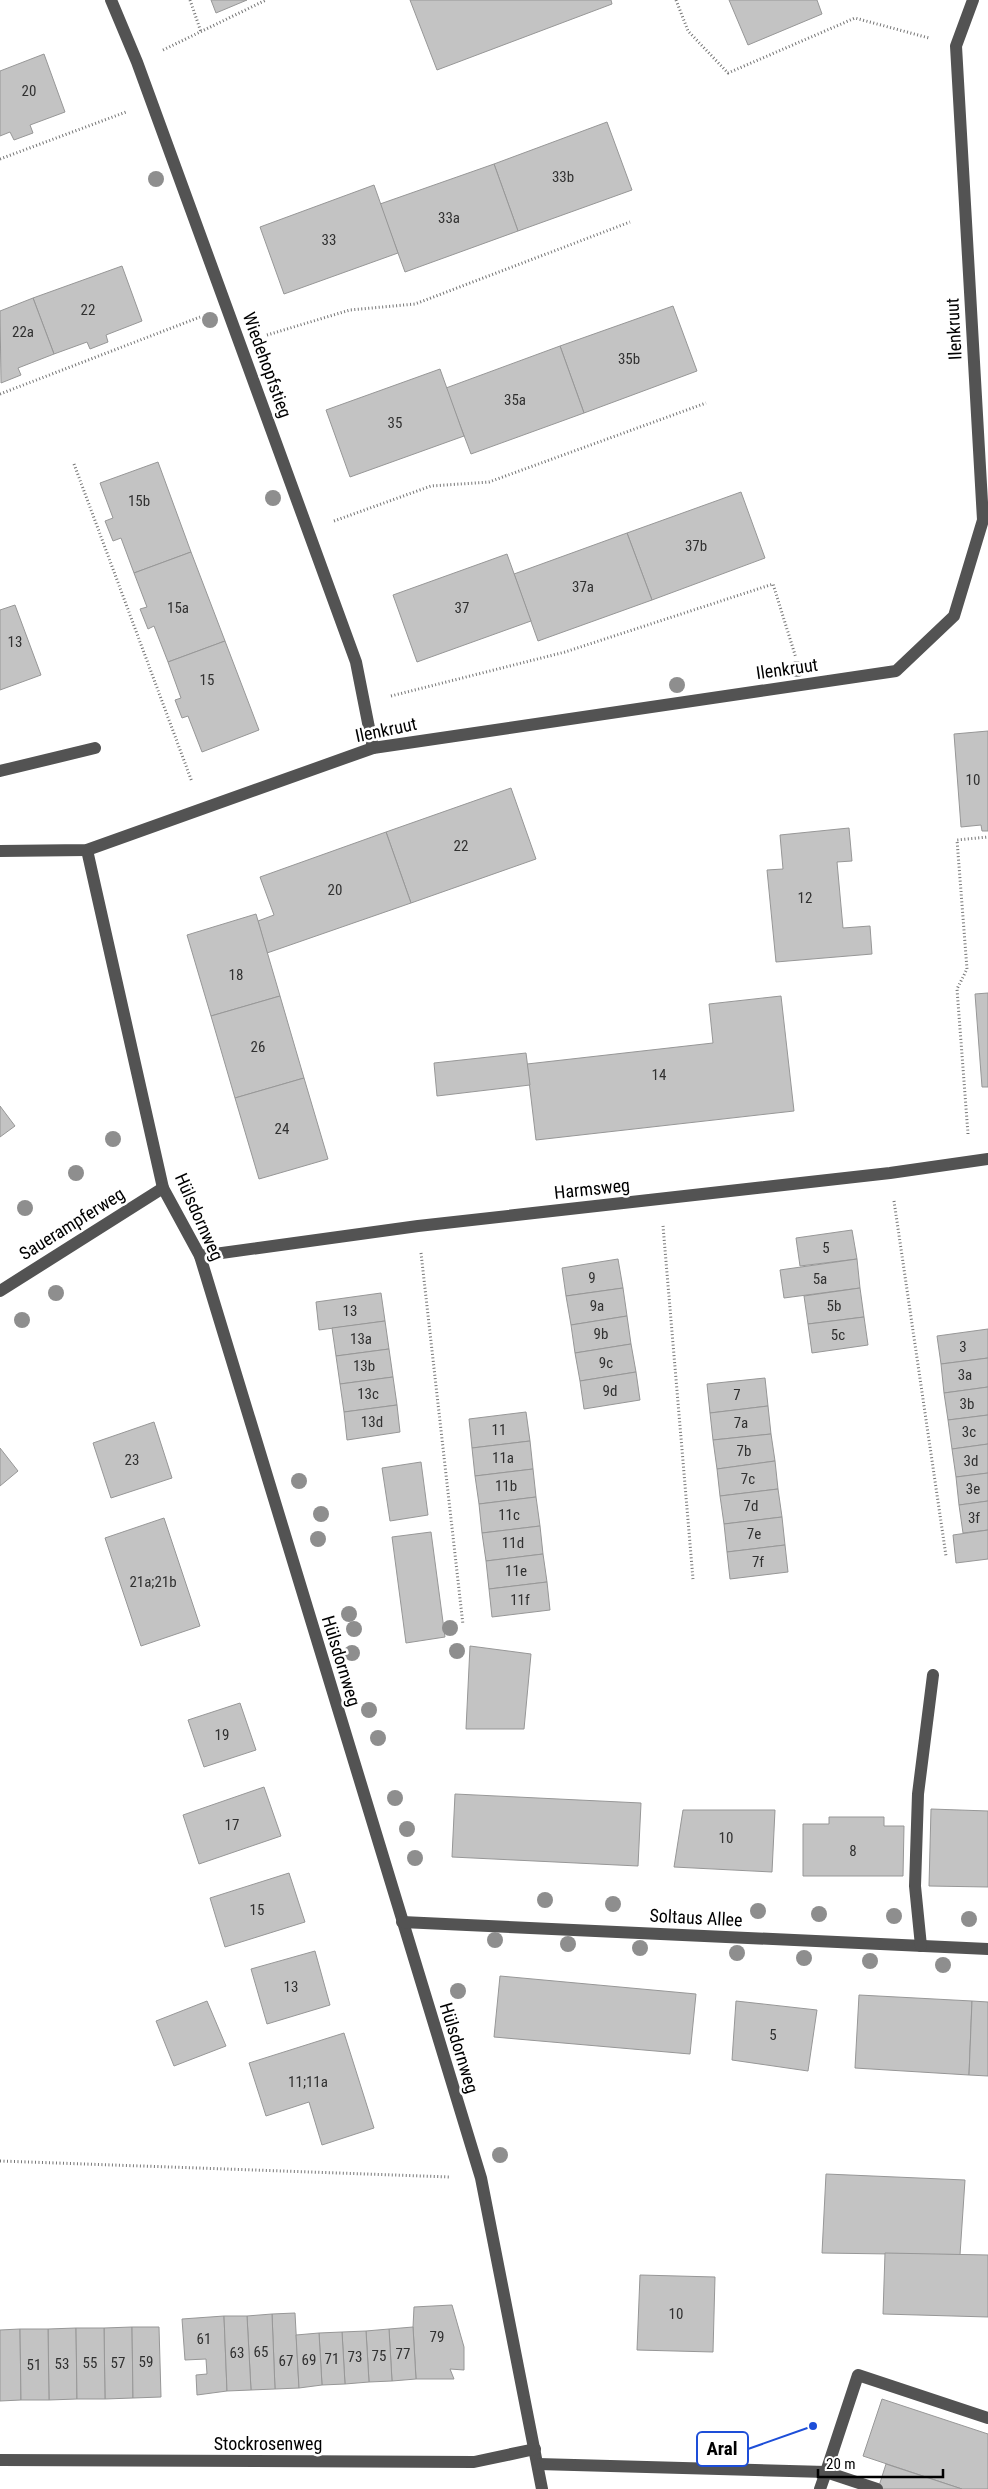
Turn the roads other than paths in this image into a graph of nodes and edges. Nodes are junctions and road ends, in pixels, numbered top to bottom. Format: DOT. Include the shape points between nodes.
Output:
graph roads {
  1 [pos="111,0"];
  2 [pos="973,0"];
  3 [pos="95,748"];
  4 [pos="373,748"];
  5 [pos="0,772"];
  6 [pos="0,850"];
  7 [pos="87,850"];
  8 [pos="988,1159"];
  9 [pos="163,1188"];
  10 [pos="200,1256"];
  11 [pos="0,1291"];
  12 [pos="933,1675"];
  13 [pos="402,1922"];
  14 [pos="921,1946"];
  15 [pos="988,1949"];
  16 [pos="988,2418"];
  17 [pos="535,2449"];
  18 [pos="0,2460"];
  19 [pos="538,2464"];
  20 [pos="826,2472"];
  21 [pos="542,2489"];
  22 [pos="820,2489"];
  23 [pos="877,2489"];
  1 -- 4 [label="street, Wiedehopfstieg" via="137,62 356,662"];
  2 -- 4 [label="street, Ilenkruut" via="956,46 983,520 954,616 896,672"];
  3 -- 5 [label="street"];
  4 -- 7 [label="street, Ilenkruut"];
  6 -- 7 [label="street, Ilenkruut"];
  7 -- 9 [label="street, Hülsdornweg"];
  8 -- 10 [label="street, Harmsweg" via="890,1174 418,1226"];
  9 -- 10 [label="street, Hülsdornweg"];
  9 -- 11 [label="street, Sauerampferweg"];
  10 -- 13 [label="street, Hülsdornweg"];
  12 -- 14 [label="street" via="918,1794 915,1886"];
  13 -- 14 [label="street, Soltaus Allee"];
  13 -- 17 [label="street, Hülsdornweg" via="481,2178"];
  14 -- 15 [label="street, Soltaus Allee"];
  16 -- 20 [label="street" via="858,2375"];
  17 -- 18 [label="street, Stockrosenweg" via="474,2462"];
  17 -- 19 [label="street, Hülsdornweg"];
  19 -- 20 [label="street"];
  19 -- 21 [label="street, Hülsdornweg"];
  20 -- 22 [label="street"];
  20 -- 23 [label="street"];
}
